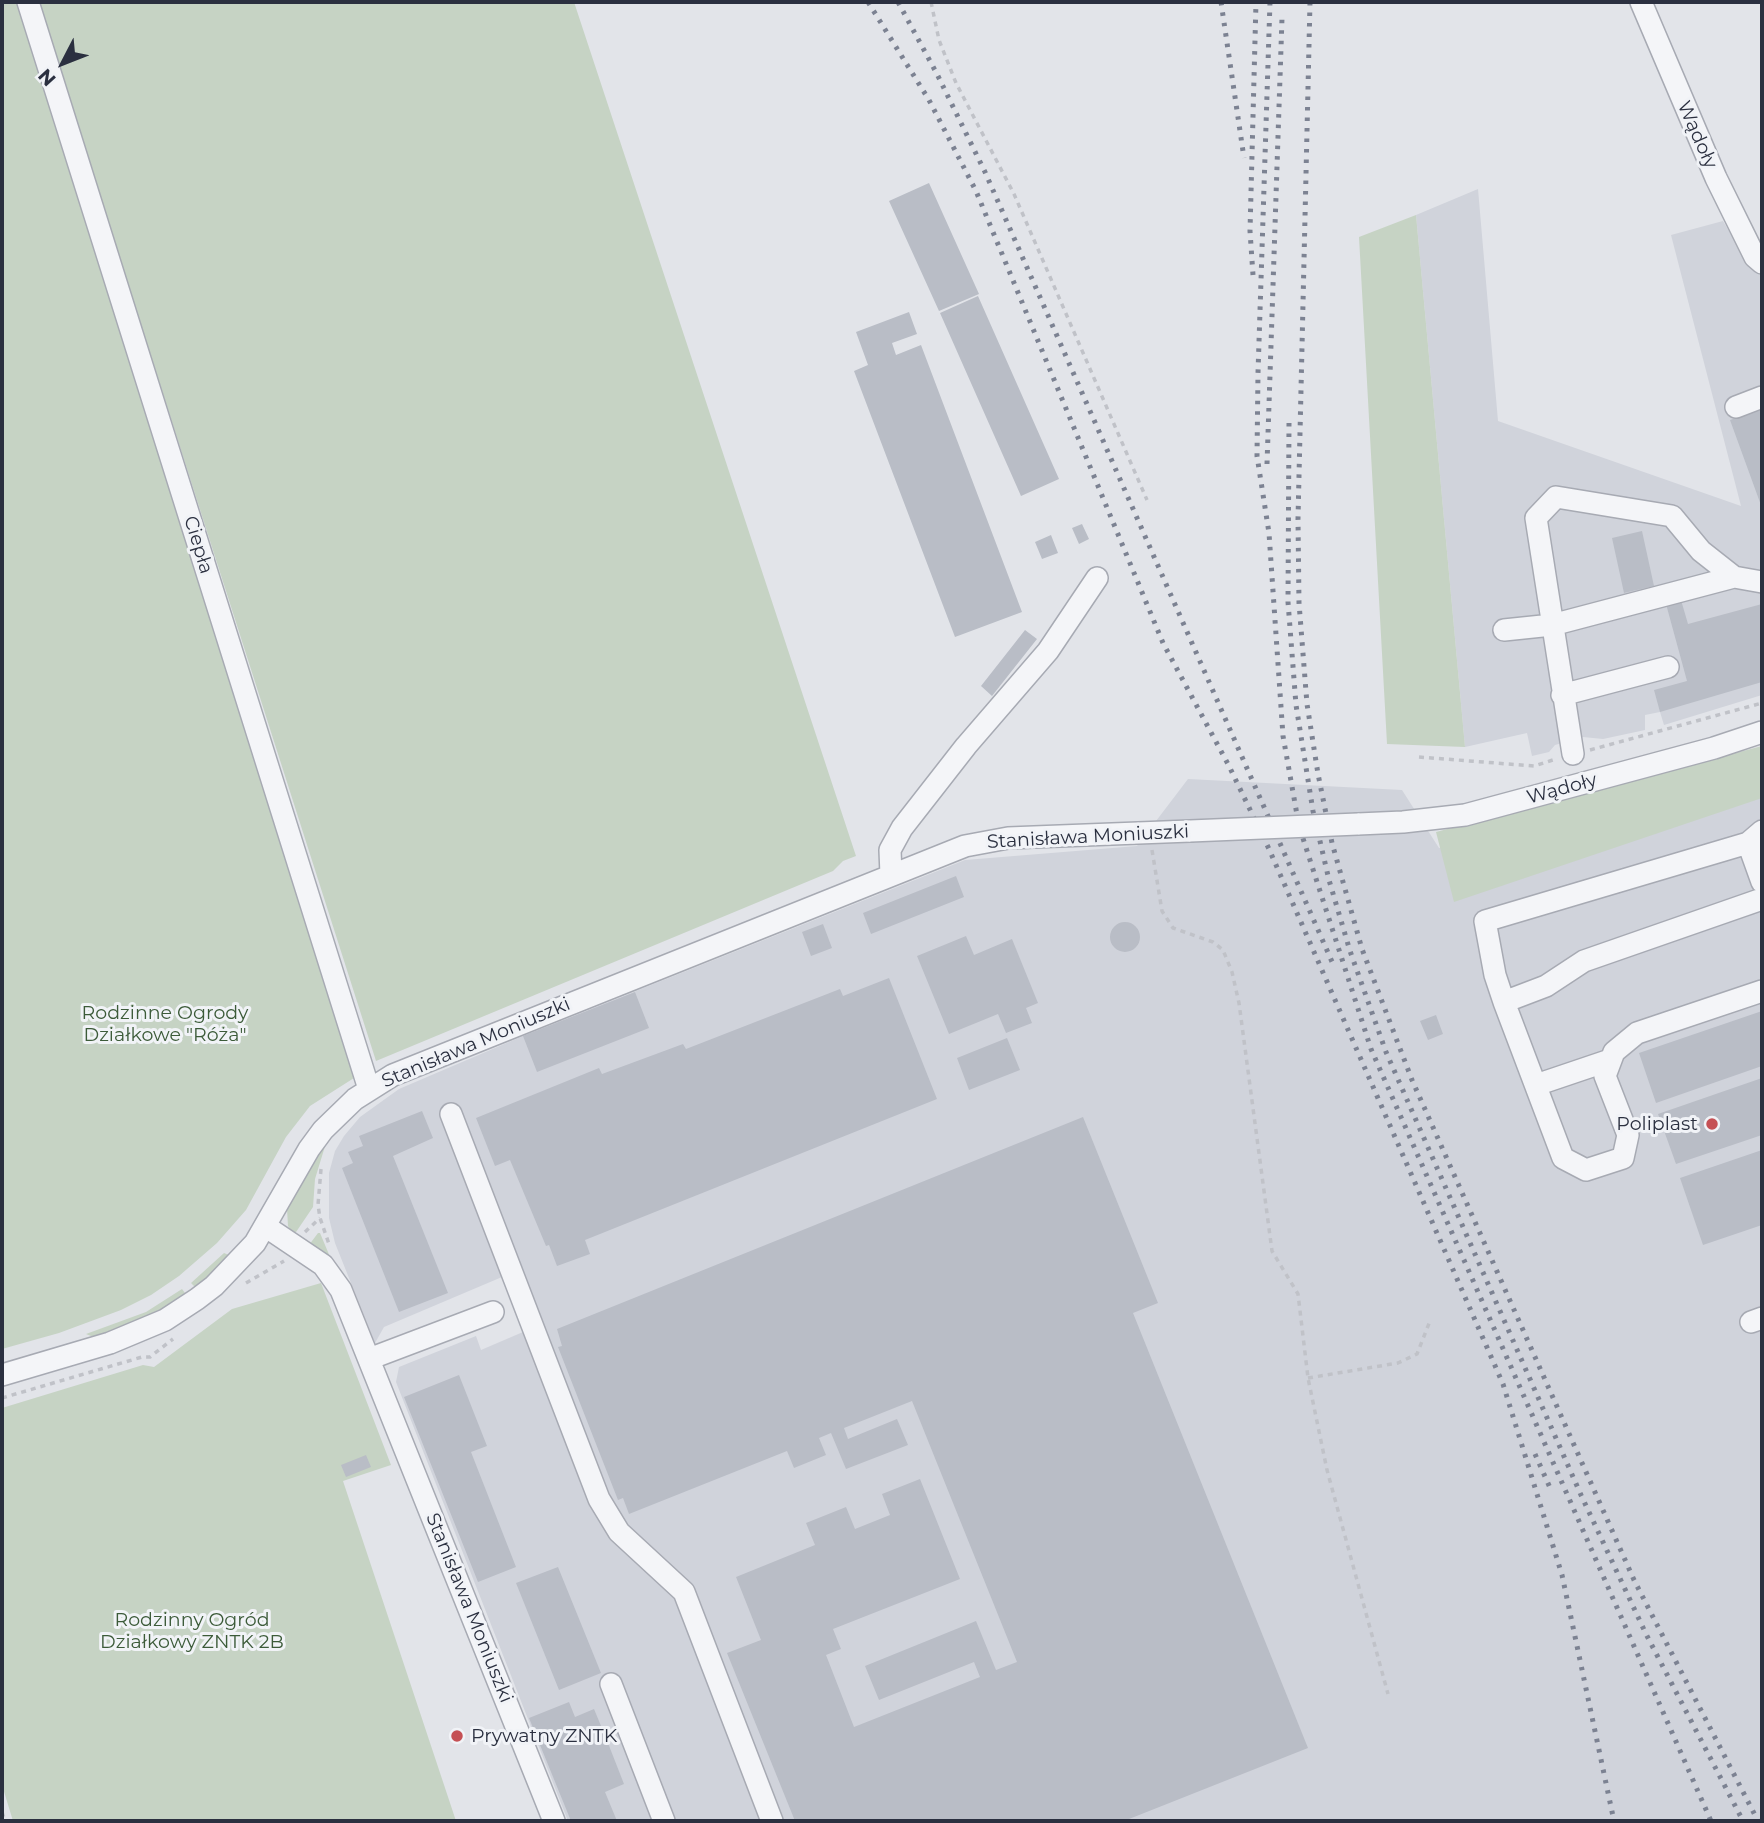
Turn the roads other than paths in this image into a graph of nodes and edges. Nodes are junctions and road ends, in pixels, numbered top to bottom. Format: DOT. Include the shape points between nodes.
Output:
graph roads {
  1 [pos="28,2"];
  2 [pos="1641,2"];
  3 [pos="1762,263"];
  4 [pos="1762,397"];
  5 [pos="1736,407"];
  6 [pos="1734,577"];
  7 [pos="1097,578"];
  8 [pos="1762,582"];
  9 [pos="1552,625"];
  10 [pos="1504,629"];
  11 [pos="1668,667"];
  12 [pos="1562,695"];
  13 [pos="1762,732"];
  14 [pos="1573,754"];
  15 [pos="1359,824"];
  16 [pos="1755,837"];
  17 [pos="891,875"];
  18 [pos="1762,882"];
  19 [pos="1762,899"];
  20 [pos="1762,991"];
  21 [pos="1504,1002"];
  22 [pos="1611,1060"];
  23 [pos="1536,1085"];
  24 [pos="369,1089"];
  25 [pos="450,1114"];
  26 [pos="265,1226"];
  27 [pos="493,1312"];
  28 [pos="369,1359"];
  29 [pos="2,1375"];
  30 [pos="611,1684"];
  31 [pos="554,1821"];
  32 [pos="664,1821"];
  33 [pos="772,1821"];
  1 -- 24 [label="street, Ciepła"];
  2 -- 3 [label="street, Wądoły" via="1716,177"];
  4 -- 5 [label="street"];
  6 -- 8 [label="street"];
  6 -- 9 [label="street"];
  6 -- 9 [label="street" via="1701,551 1672,516 1556,497 1536,518"];
  7 -- 17 [label="street" via="1048,651 902,828 890,850"];
  9 -- 10 [label="street"];
  9 -- 12 [label="street"];
  11 -- 12 [label="street"];
  12 -- 14 [label="street"];
  13 -- 15 [label="street, Wądoły" via="1465,815"];
  15 -- 17 [label="street, Stanisława Moniuszki, bridge" via="1008,838 965,846"];
  16 -- 18 [label="street"];
  16 -- 21 [label="street" via="1485,921"];
  17 -- 24 [label="street, Stanisława Moniuszki" via="444,1053"];
  19 -- 21 [label="street" via="1584,961 1546,986"];
  20 -- 22 [label="street" via="1637,1033"];
  21 -- 23 [label="street"];
  22 -- 23 [label="street"];
  22 -- 23 [label="street" via="1605,1076 1628,1136 1623,1158 1586,1170 1563,1158"];
  24 -- 26 [label="street, Stanisława Moniuszki" via="313,1143"];
  25 -- 33 [label="street" via="599,1499 619,1532 684,1592"];
  26 -- 28 [label="street, Stanisława Moniuszki" via="323,1265 335,1281"];
  26 -- 29 [label="street" via="214,1286 165,1320 110,1343"];
  27 -- 28 [label="street"];
  28 -- 31 [label="street, Stanisława Moniuszki"];
  30 -- 32 [label="street"];
}
